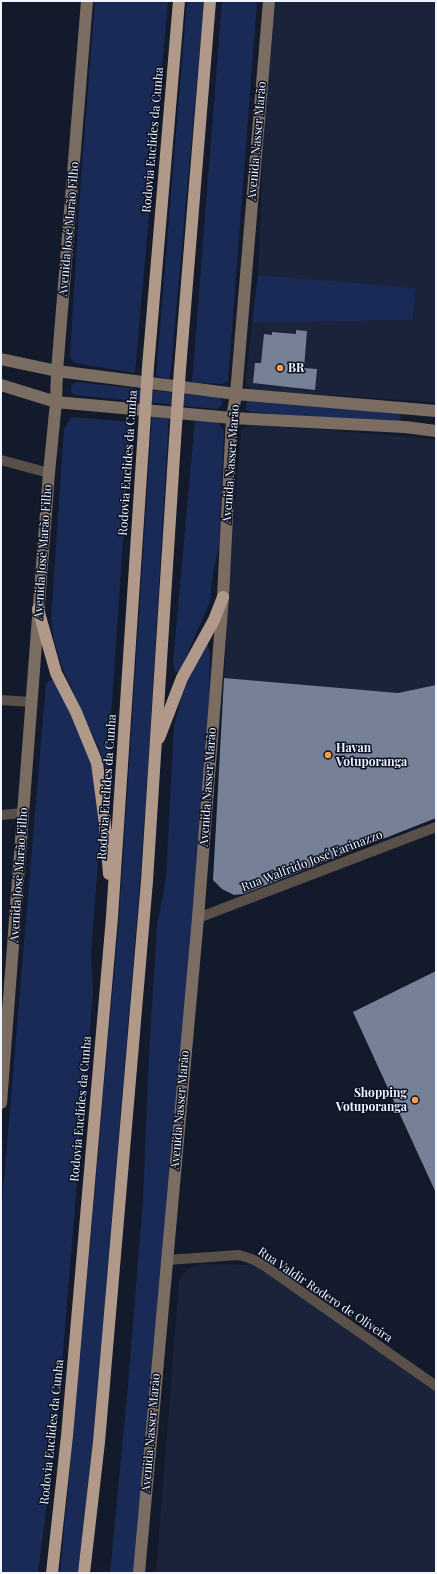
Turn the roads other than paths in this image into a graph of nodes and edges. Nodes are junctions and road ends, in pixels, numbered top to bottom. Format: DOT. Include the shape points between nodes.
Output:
graph roads {
  1 [pos="87,1"];
  2 [pos="179,1"];
  3 [pos="210,1"];
  4 [pos="269,1"];
  5 [pos="1,359"];
  6 [pos="57,371"];
  7 [pos="1,385"];
  8 [pos="236,394"];
  9 [pos="56,402"];
  10 [pos="407,409"];
  11 [pos="436,410"];
  12 [pos="232,418"];
  13 [pos="405,427"];
  14 [pos="436,431"];
  15 [pos="1,460"];
  16 [pos="49,473"];
  17 [pos="222,597"];
  18 [pos="38,609"];
  19 [pos="1,700"];
  20 [pos="32,702"];
  21 [pos="155,750"];
  22 [pos="23,813"];
  23 [pos="1,815"];
  24 [pos="436,827"];
  25 [pos="112,917"];
  26 [pos="198,918"];
  27 [pos="1,1103"];
  28 [pos="167,1260"];
  29 [pos="436,1386"];
  30 [pos="52,1573"];
  31 [pos="84,1573"];
  32 [pos="139,1573"];
  1 -- 6 [label="main road, Avenida José Marão Filho"];
  2 -- 25 [label="highway, Rodovia Euclides da Cunha, bridge" via="148,367"];
  3 -- 21 [label="highway, bridge" via="180,369"];
  4 -- 8 [label="main road, Avenida Nasser Marão"];
  5 -- 6 [label="main road"];
  6 -- 8 [label="main road"];
  6 -- 9 [label="main road, Avenida José Marão Filho"];
  7 -- 9 [label="main road"];
  8 -- 10 [label="main road"];
  8 -- 12 [label="main road, Avenida Nasser Marão"];
  9 -- 12 [label="main road"];
  9 -- 16 [label="main road, Avenida José Marão Filho"];
  10 -- 11 [label="main road"];
  10 -- 13 [label="main road"];
  12 -- 13 [label="main road"];
  12 -- 17 [label="main road, Avenida Nasser Marão"];
  13 -- 14 [label="main road"];
  15 -- 16 [label="street"];
  16 -- 18 [label="main road, Avenida José Marão Filho"];
  17 -- 21 [label="highway" via="214,620 182,678"];
  17 -- 26 [label="main road, Avenida Nasser Marão"];
  18 -- 20 [label="main road, Avenida José Marão Filho"];
  18 -- 25 [label="highway" via="56,673 76,712 97,763 105,824"];
  19 -- 20 [label="street"];
  20 -- 22 [label="main road, Avenida José Marão Filho"];
  21 -- 31 [label="highway" via="146,889 102,1402"];
  22 -- 23 [label="street"];
  22 -- 27 [label="main road, Avenida José Marão Filho"];
  24 -- 26 [label="street, Rua Walfrido José Farinazzo"];
  25 -- 30 [label="highway, Rodovia Euclides da Cunha" via="67,1436"];
  26 -- 28 [label="main road, Avenida Nasser Marão"];
  28 -- 29 [label="street, Rua Valdir Rodero de Oliveira" via="239,1255 252,1259"];
  28 -- 32 [label="main road, Avenida Nasser Marão"];
}
